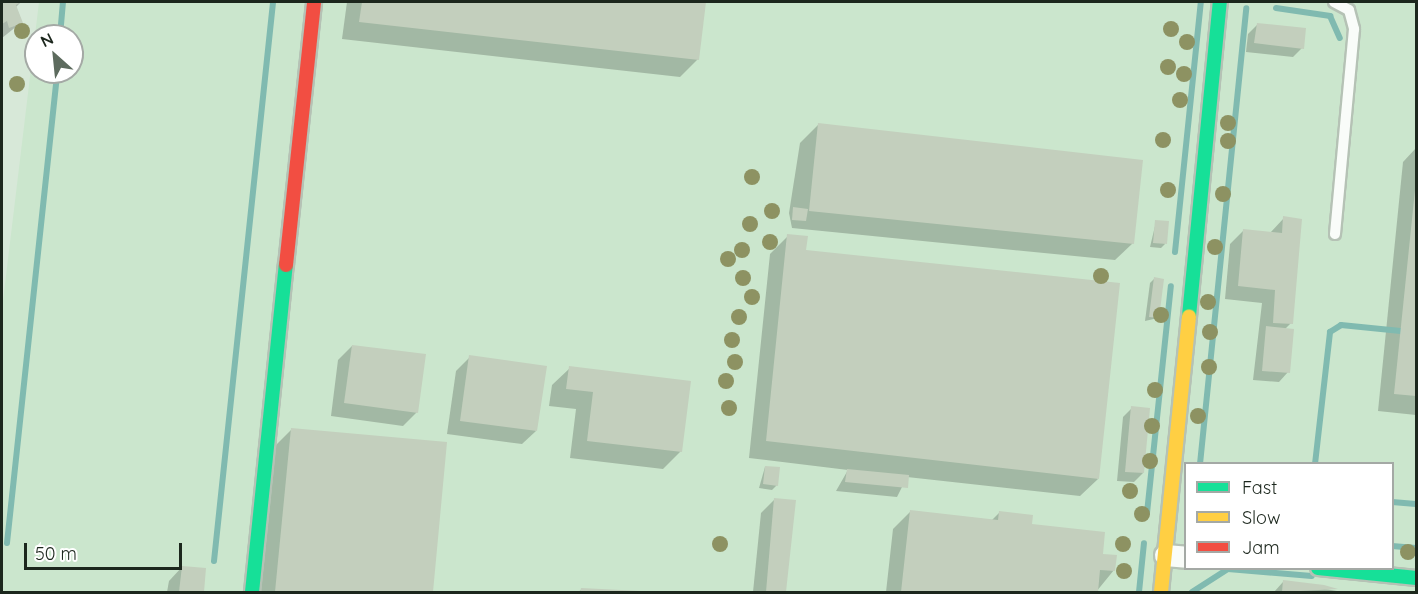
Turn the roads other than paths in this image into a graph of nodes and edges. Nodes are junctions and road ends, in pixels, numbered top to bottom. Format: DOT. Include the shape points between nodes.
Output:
graph roads {
  1 [pos="314,2"];
  2 [pos="1220,2"];
  3 [pos="1334,2"];
  4 [pos="1335,234"];
  5 [pos="1175,556"];
  6 [pos="1338,570"];
  7 [pos="1416,578"];
  8 [pos="252,592"];
  9 [pos="1161,592"];
  1 -- 8 [label="street"];
  2 -- 5 [label="street"];
  3 -- 4 [label="lane" via="1348,10 1354,29"];
  5 -- 9 [label="street"];
  6 -- 7 [label="street"];
}
